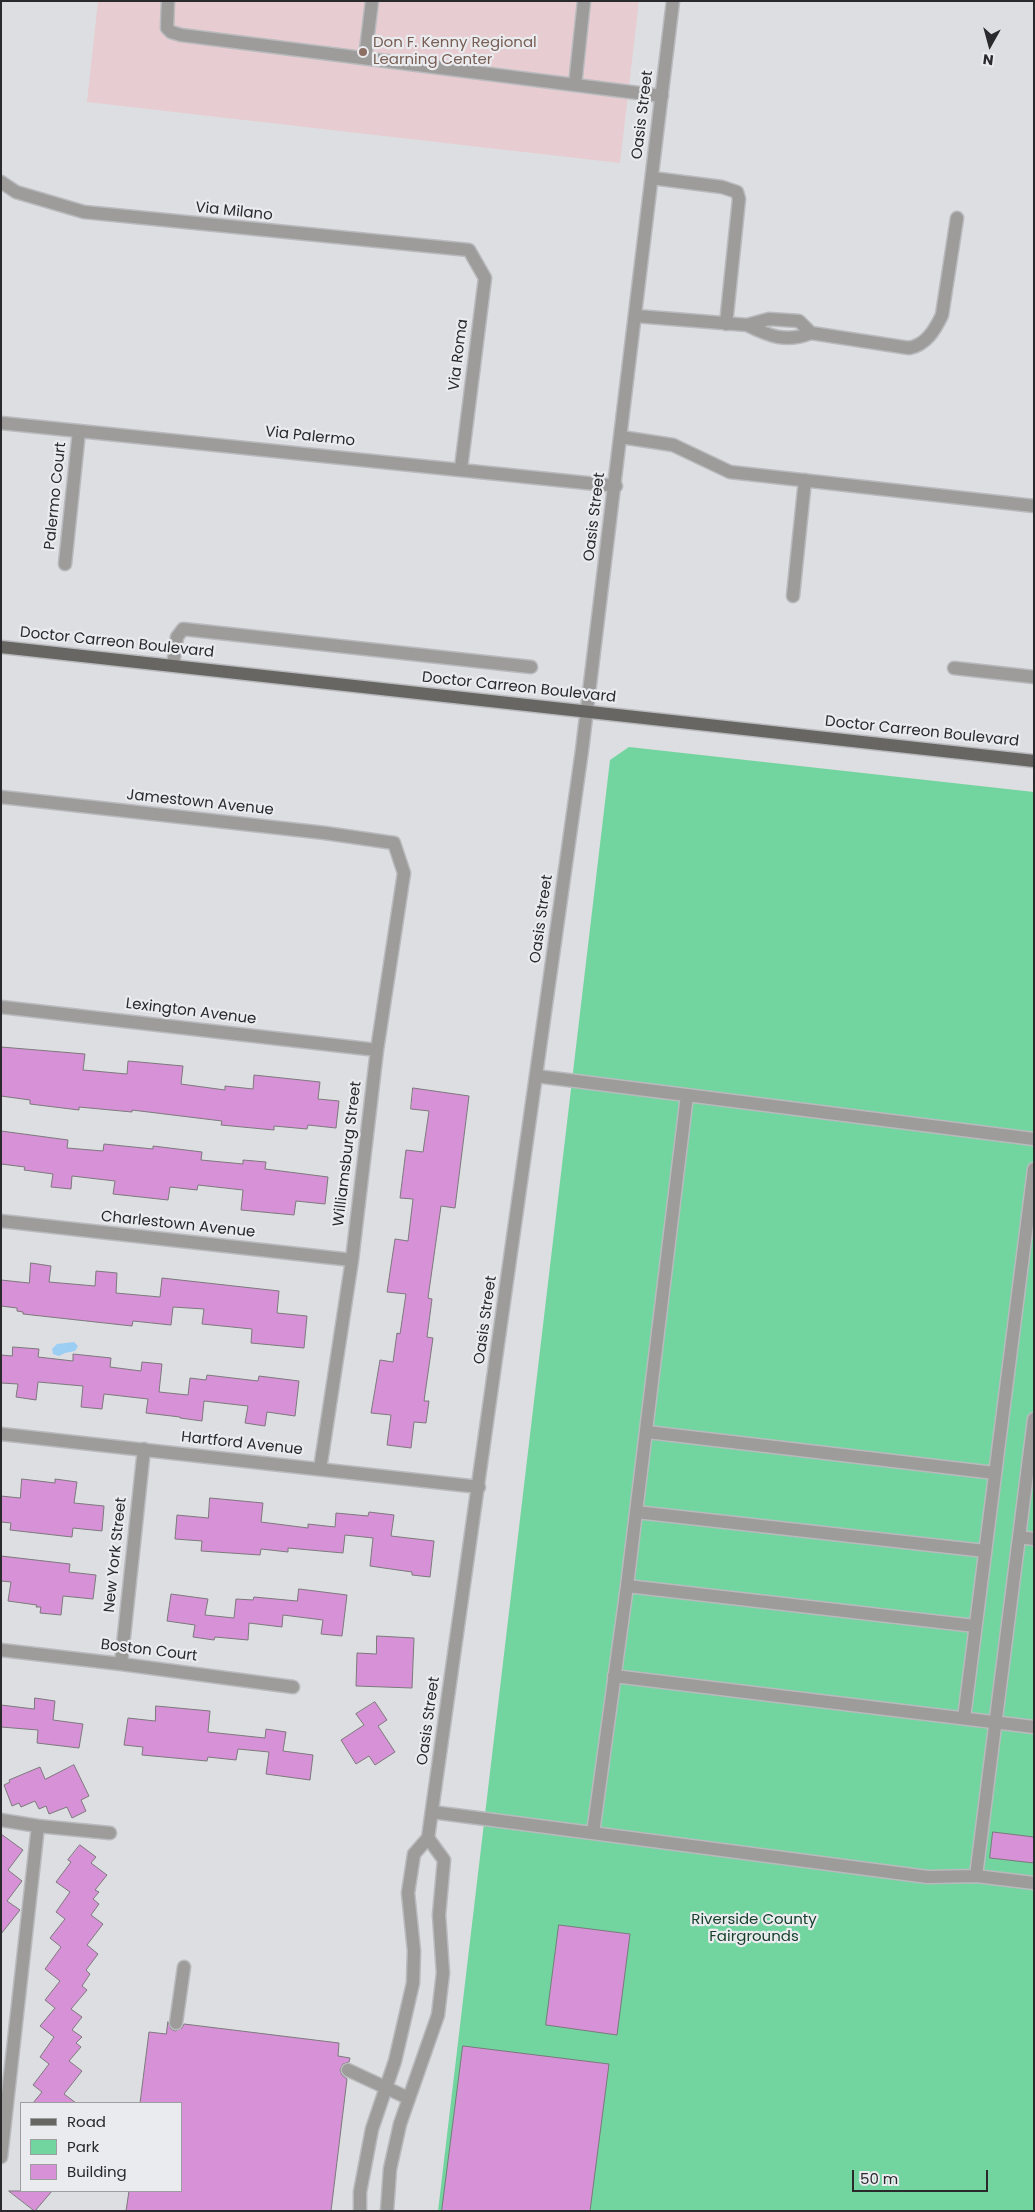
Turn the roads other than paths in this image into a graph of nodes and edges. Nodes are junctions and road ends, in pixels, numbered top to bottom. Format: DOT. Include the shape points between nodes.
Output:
graph roads {
  1 [pos="168,1"];
  2 [pos="372,1"];
  3 [pos="584,1"];
  4 [pos="673,1"];
  5 [pos="365,58"];
  6 [pos="575,85"];
  7 [pos="662,96"];
  8 [pos="652,178"];
  9 [pos="1,182"];
  10 [pos="957,218"];
  11 [pos="469,250"];
  12 [pos="636,316"];
  13 [pos="726,324"];
  14 [pos="747,325"];
  15 [pos="811,333"];
  16 [pos="1,423"];
  17 [pos="79,432"];
  18 [pos="621,437"];
  19 [pos="461,468"];
  20 [pos="805,480"];
  21 [pos="616,486"];
  22 [pos="1034,506"];
  23 [pos="66,564"];
  24 [pos="792,596"];
  25 [pos="1,647"];
  26 [pos="173,664"];
  27 [pos="531,666"];
  28 [pos="954,668"];
  29 [pos="1034,677"];
  30 [pos="587,712"];
  31 [pos="1034,761"];
  32 [pos="1,796"];
  33 [pos="394,843"];
  34 [pos="1,1007"];
  35 [pos="377,1050"];
  36 [pos="536,1076"];
  37 [pos="687,1095"];
  38 [pos="1034,1139"];
  39 [pos="1034,1169"];
  40 [pos="1,1221"];
  41 [pos="352,1260"];
  42 [pos="1034,1419"];
  43 [pos="646,1432"];
  44 [pos="1,1434"];
  45 [pos="144,1449"];
  46 [pos="320,1469"];
  47 [pos="995,1474"];
  48 [pos="479,1486"];
  49 [pos="636,1512"];
  50 [pos="1019,1537"];
  51 [pos="1034,1539"];
  52 [pos="985,1552"];
  53 [pos="627,1586"];
  54 [pos="976,1626"];
  55 [pos="1,1650"];
  56 [pos="121,1664"];
  57 [pos="614,1676"];
  58 [pos="293,1686"];
  59 [pos="964,1718"];
  60 [pos="996,1722"];
  61 [pos="1034,1727"];
  62 [pos="432,1812"];
  63 [pos="1,1820"];
  64 [pos="38,1826"];
  65 [pos="593,1833"];
  66 [pos="110,1834"];
  67 [pos="428,1838"];
  68 [pos="976,1876"];
  69 [pos="1034,1883"];
  70 [pos="184,1967"];
  71 [pos="176,2023"];
  72 [pos="348,2070"];
  73 [pos="386,2087"];
  74 [pos="408,2098"];
  75 [pos="1,2157"];
  76 [pos="360,2211"];
  77 [pos="387,2211"];
  1 -- 5 [label="street" via="167,28 171,32"];
  2 -- 5 [label="street"];
  3 -- 6 [label="street"];
  4 -- 7 [label="street, Oasis Street"];
  5 -- 6 [label="street"];
  6 -- 7 [label="street"];
  7 -- 8 [label="street, Oasis Street"];
  8 -- 12 [label="street, Oasis Street"];
  8 -- 13 [label="street" via="737,192 739,199"];
  9 -- 11 [label="street, Via Milano" via="16,192 84,212"];
  10 -- 15 [label="street" via="942,315 936,328 921,344 909,348"];
  11 -- 19 [label="street, Via Roma" via="485,278"];
  12 -- 13 [label="street"];
  12 -- 18 [label="street, Oasis Street"];
  13 -- 14 [label="street"];
  14 -- 15 [label="street" via="768,336 797,339"];
  14 -- 15 [label="street" via="769,318 800,321"];
  16 -- 17 [label="street, Via Palermo"];
  17 -- 19 [label="street, Via Palermo"];
  17 -- 23 [label="street, Palermo Court"];
  18 -- 20 [label="street" via="673,445 730,472"];
  18 -- 21 [label="street, Oasis Street"];
  19 -- 21 [label="street, Via Palermo"];
  20 -- 22 [label="street"];
  20 -- 24 [label="street"];
  21 -- 30 [label="street, Oasis Street"];
  25 -- 26 [label="main road, Doctor Carreon Boulevard"];
  26 -- 27 [label="street" via="177,637 183,629"];
  26 -- 30 [label="main road, Doctor Carreon Boulevard"];
  28 -- 29 [label="street"];
  30 -- 31 [label="main road, Doctor Carreon Boulevard"];
  30 -- 36 [label="street, Oasis Street"];
  32 -- 33 [label="street, Jamestown Avenue"];
  33 -- 35 [label="street, Williamsburg Street" via="404,873"];
  34 -- 35 [label="street, Lexington Avenue"];
  35 -- 41 [label="street, Williamsburg Street"];
  36 -- 37 [label="street"];
  36 -- 48 [label="street, Oasis Street"];
  37 -- 38 [label="street"];
  37 -- 43 [label="street"];
  39 -- 47 [label="street"];
  40 -- 41 [label="street, Charlestown Avenue"];
  41 -- 46 [label="street, Williamsburg Street"];
  42 -- 50 [label="street"];
  43 -- 47 [label="street"];
  43 -- 49 [label="street"];
  44 -- 45 [label="street, Hartford Avenue"];
  45 -- 46 [label="street, Hartford Avenue"];
  45 -- 56 [label="street, New York Street"];
  46 -- 48 [label="street, Hartford Avenue"];
  47 -- 52 [label="street"];
  48 -- 62 [label="street, Oasis Street"];
  49 -- 52 [label="street"];
  49 -- 53 [label="street"];
  50 -- 51 [label="street"];
  50 -- 60 [label="street"];
  52 -- 54 [label="street"];
  53 -- 54 [label="street"];
  53 -- 57 [label="street"];
  54 -- 59 [label="street"];
  55 -- 56 [label="street, Boston Court"];
  56 -- 58 [label="street, Boston Court"];
  57 -- 59 [label="street"];
  57 -- 65 [label="street"];
  59 -- 60 [label="street"];
  60 -- 61 [label="street"];
  60 -- 68 [label="street"];
  62 -- 65 [label="street"];
  62 -- 67 [label="street, Oasis Street"];
  63 -- 64 [label="street"];
  64 -- 66 [label="street"];
  64 -- 75 [label="street"];
  65 -- 68 [label="street" via="928,1877"];
  67 -- 73 [label="street, Oasis Street" via="414,1854 409,1883 414,1951 412,1983"];
  67 -- 74 [label="street" via="444,1860 438,1915 442,1973 438,2015"];
  68 -- 69 [label="street"];
  70 -- 71 [label="street"];
  72 -- 73 [label="street"];
  73 -- 74 [label="street"];
  73 -- 76 [label="street, Oasis Street" via="372,2129 360,2192"];
  74 -- 77 [label="street" via="390,2169"];
}
